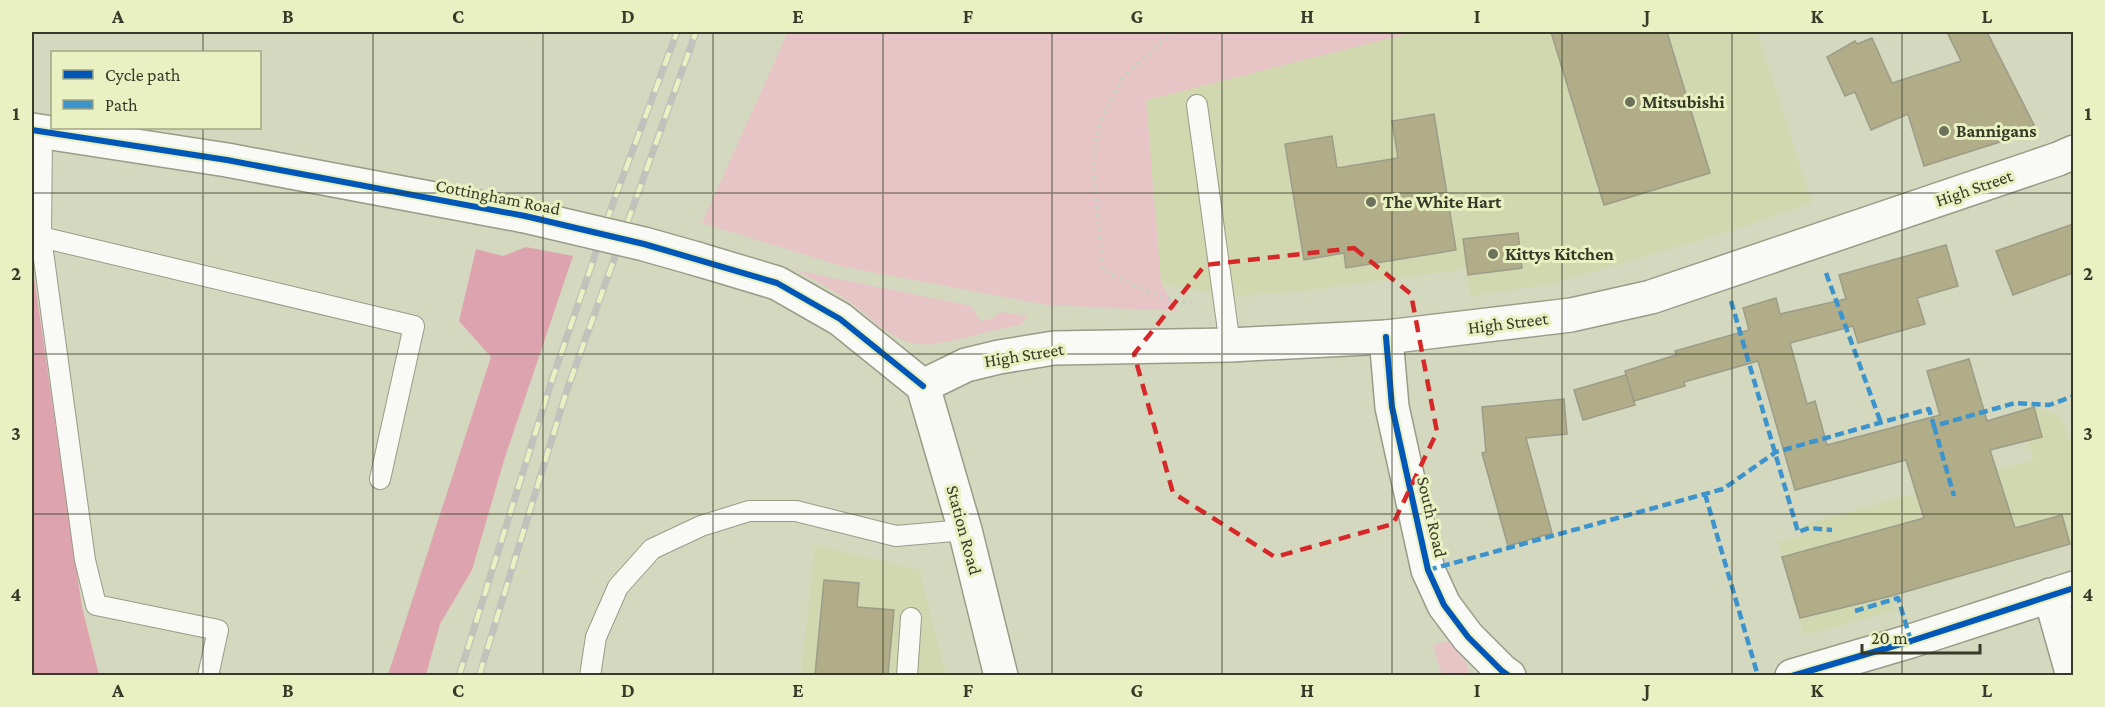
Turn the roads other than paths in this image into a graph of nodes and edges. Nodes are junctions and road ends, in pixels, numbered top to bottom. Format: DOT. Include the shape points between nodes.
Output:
graph roads {
  1 [pos="1197,105"];
  2 [pos="37,131"];
  3 [pos="2073,152"];
  4 [pos="41,237"];
  5 [pos="1386,337"];
  6 [pos="1230,345"];
  7 [pos="923,386"];
  8 [pos="380,479"];
  9 [pos="965,530"];
  10 [pos="2062,592"];
  11 [pos="911,618"];
  12 [pos="1504,674"];
  13 [pos="208,675"];
  14 [pos="590,675"];
  15 [pos="907,675"];
  16 [pos="1001,675"];
  17 [pos="1792,675"];
  18 [pos="2073,675"];
  1 -- 6 [label="lane"];
  2 -- 4 [label="lane"];
  2 -- 7 [label="street, Cottingham Road, bridge" via="227,160 525,216 697,259 777,283 840,319"];
  3 -- 5 [label="street, High Street" via="1651,297 1570,315"];
  4 -- 8 [label="lane" via="414,326"];
  4 -- 13 [label="lane" via="85,560 96,604 218,630"];
  5 -- 6 [label="street, High Street"];
  5 -- 12 [label="street, South Road" via="1392,407 1428,570 1444,605"];
  6 -- 7 [label="street, High Street" via="1053,348 966,365"];
  7 -- 9 [label="street, Station Road"];
  9 -- 14 [label="lane" via="896,536 796,511 749,511 701,526 652,549 618,587 596,637"];
  9 -- 16 [label="street, Station Road"];
  10 -- 17 [label="street"];
  10 -- 18 [label="street"];
  11 -- 15 [label="lane"];
}
